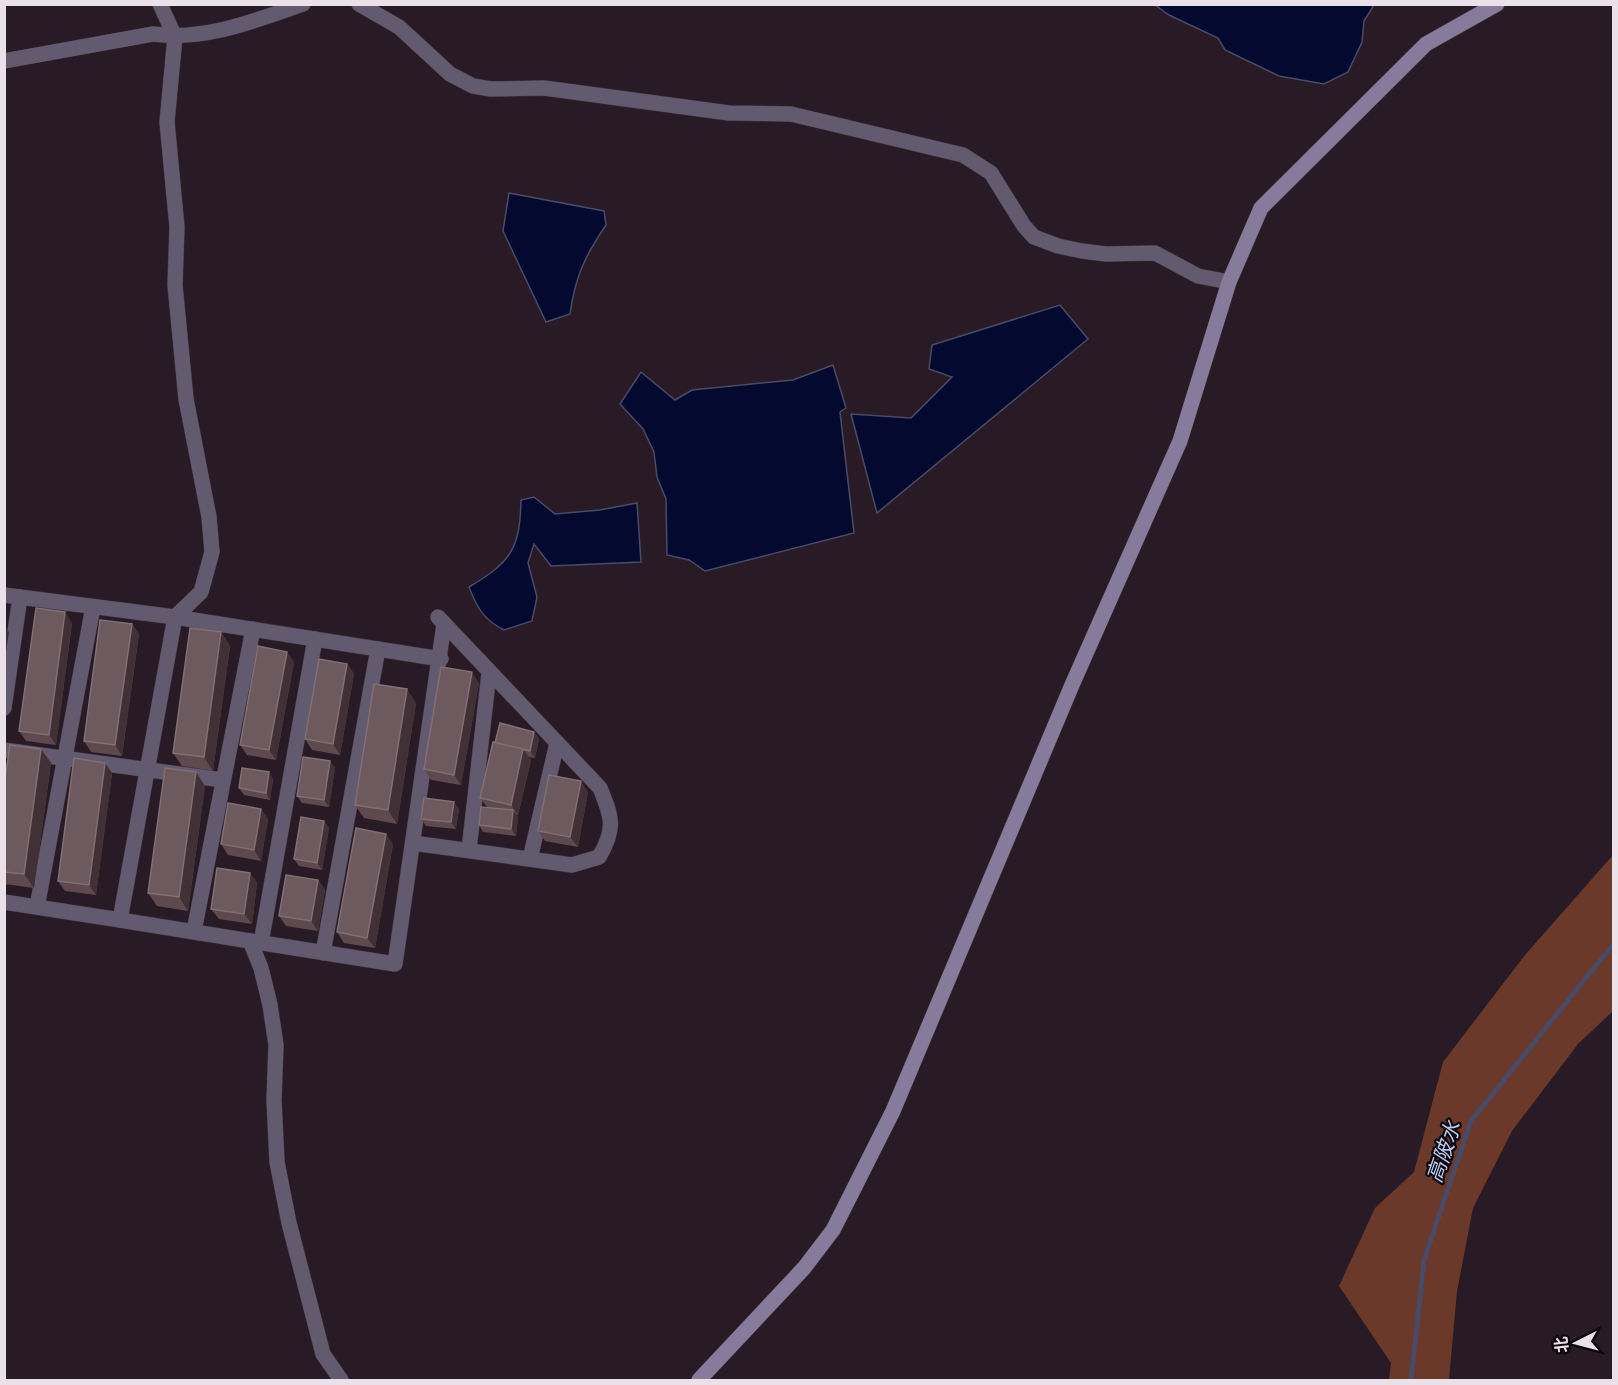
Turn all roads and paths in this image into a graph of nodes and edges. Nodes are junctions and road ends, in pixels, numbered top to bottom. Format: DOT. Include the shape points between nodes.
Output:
graph roads {
  1 [pos="160,4"];
  2 [pos="303,4"];
  3 [pos="359,4"];
  4 [pos="1497,4"];
  5 [pos="175,37"];
  6 [pos="4,61"];
  7 [pos="1229,282"];
  8 [pos="12,596"];
  9 [pos="93,607"];
  10 [pos="175,617"];
  11 [pos="253,629"];
  12 [pos="315,639"];
  13 [pos="378,649"];
  14 [pos="441,659"];
  15 [pos="489,673"];
  16 [pos="4,708"];
  17 [pos="557,743"];
  18 [pos="4,750"];
  19 [pos="64,758"];
  20 [pos="147,769"];
  21 [pos="223,780"];
  22 [pos="413,843"];
  23 [pos="469,850"];
  24 [pos="530,859"];
  25 [pos="4,902"];
  26 [pos="37,907"];
  27 [pos="120,920"];
  28 [pos="194,931"];
  29 [pos="255,942"];
  30 [pos="323,953"];
  31 [pos="341,1380"];
  32 [pos="699,1380"];
  1 -- 5 [label="street"];
  2 -- 5 [label="street" via="218,32"];
  3 -- 7 [label="street" via="399,27 450,74 473,86 544,88 729,113 791,114 963,155 991,173 1034,237 1082,251 1155,253 1198,276"];
  4 -- 7 [label="street" via="1426,44 1261,208"];
  5 -- 6 [label="street" via="153,34"];
  5 -- 10 [label="street" via="167,122 177,227 175,285 186,399 212,552 201,592"];
  7 -- 32 [label="street" via="1180,441 1072,685 893,1112 833,1230 804,1268"];
  8 -- 9 [label="street"];
  8 -- 16 [label="street"];
  9 -- 10 [label="street"];
  9 -- 19 [label="street"];
  10 -- 11 [label="street"];
  10 -- 20 [label="street"];
  11 -- 12 [label="street"];
  11 -- 21 [label="street"];
  12 -- 13 [label="street"];
  12 -- 29 [label="street"];
  13 -- 14 [label="street"];
  13 -- 30 [label="street"];
  14 -- 15 [label="street" via="441,620"];
  14 -- 22 [label="street"];
  15 -- 17 [label="street"];
  15 -- 23 [label="street"];
  17 -- 24 [label="street"];
  17 -- 24 [label="street" via="600,788 610,813 611,837 599,857 572,865"];
  18 -- 19 [label="street"];
  19 -- 20 [label="street"];
  19 -- 26 [label="street"];
  20 -- 21 [label="street"];
  20 -- 27 [label="street"];
  21 -- 28 [label="street"];
  22 -- 23 [label="street"];
  22 -- 30 [label="street" via="395,964"];
  23 -- 24 [label="street"];
  25 -- 26 [label="street"];
  26 -- 27 [label="street"];
  27 -- 28 [label="street"];
  28 -- 29 [label="street"];
  29 -- 30 [label="street"];
  29 -- 31 [label="street" via="276,1045 277,1161 289,1223 322,1354"];
}
